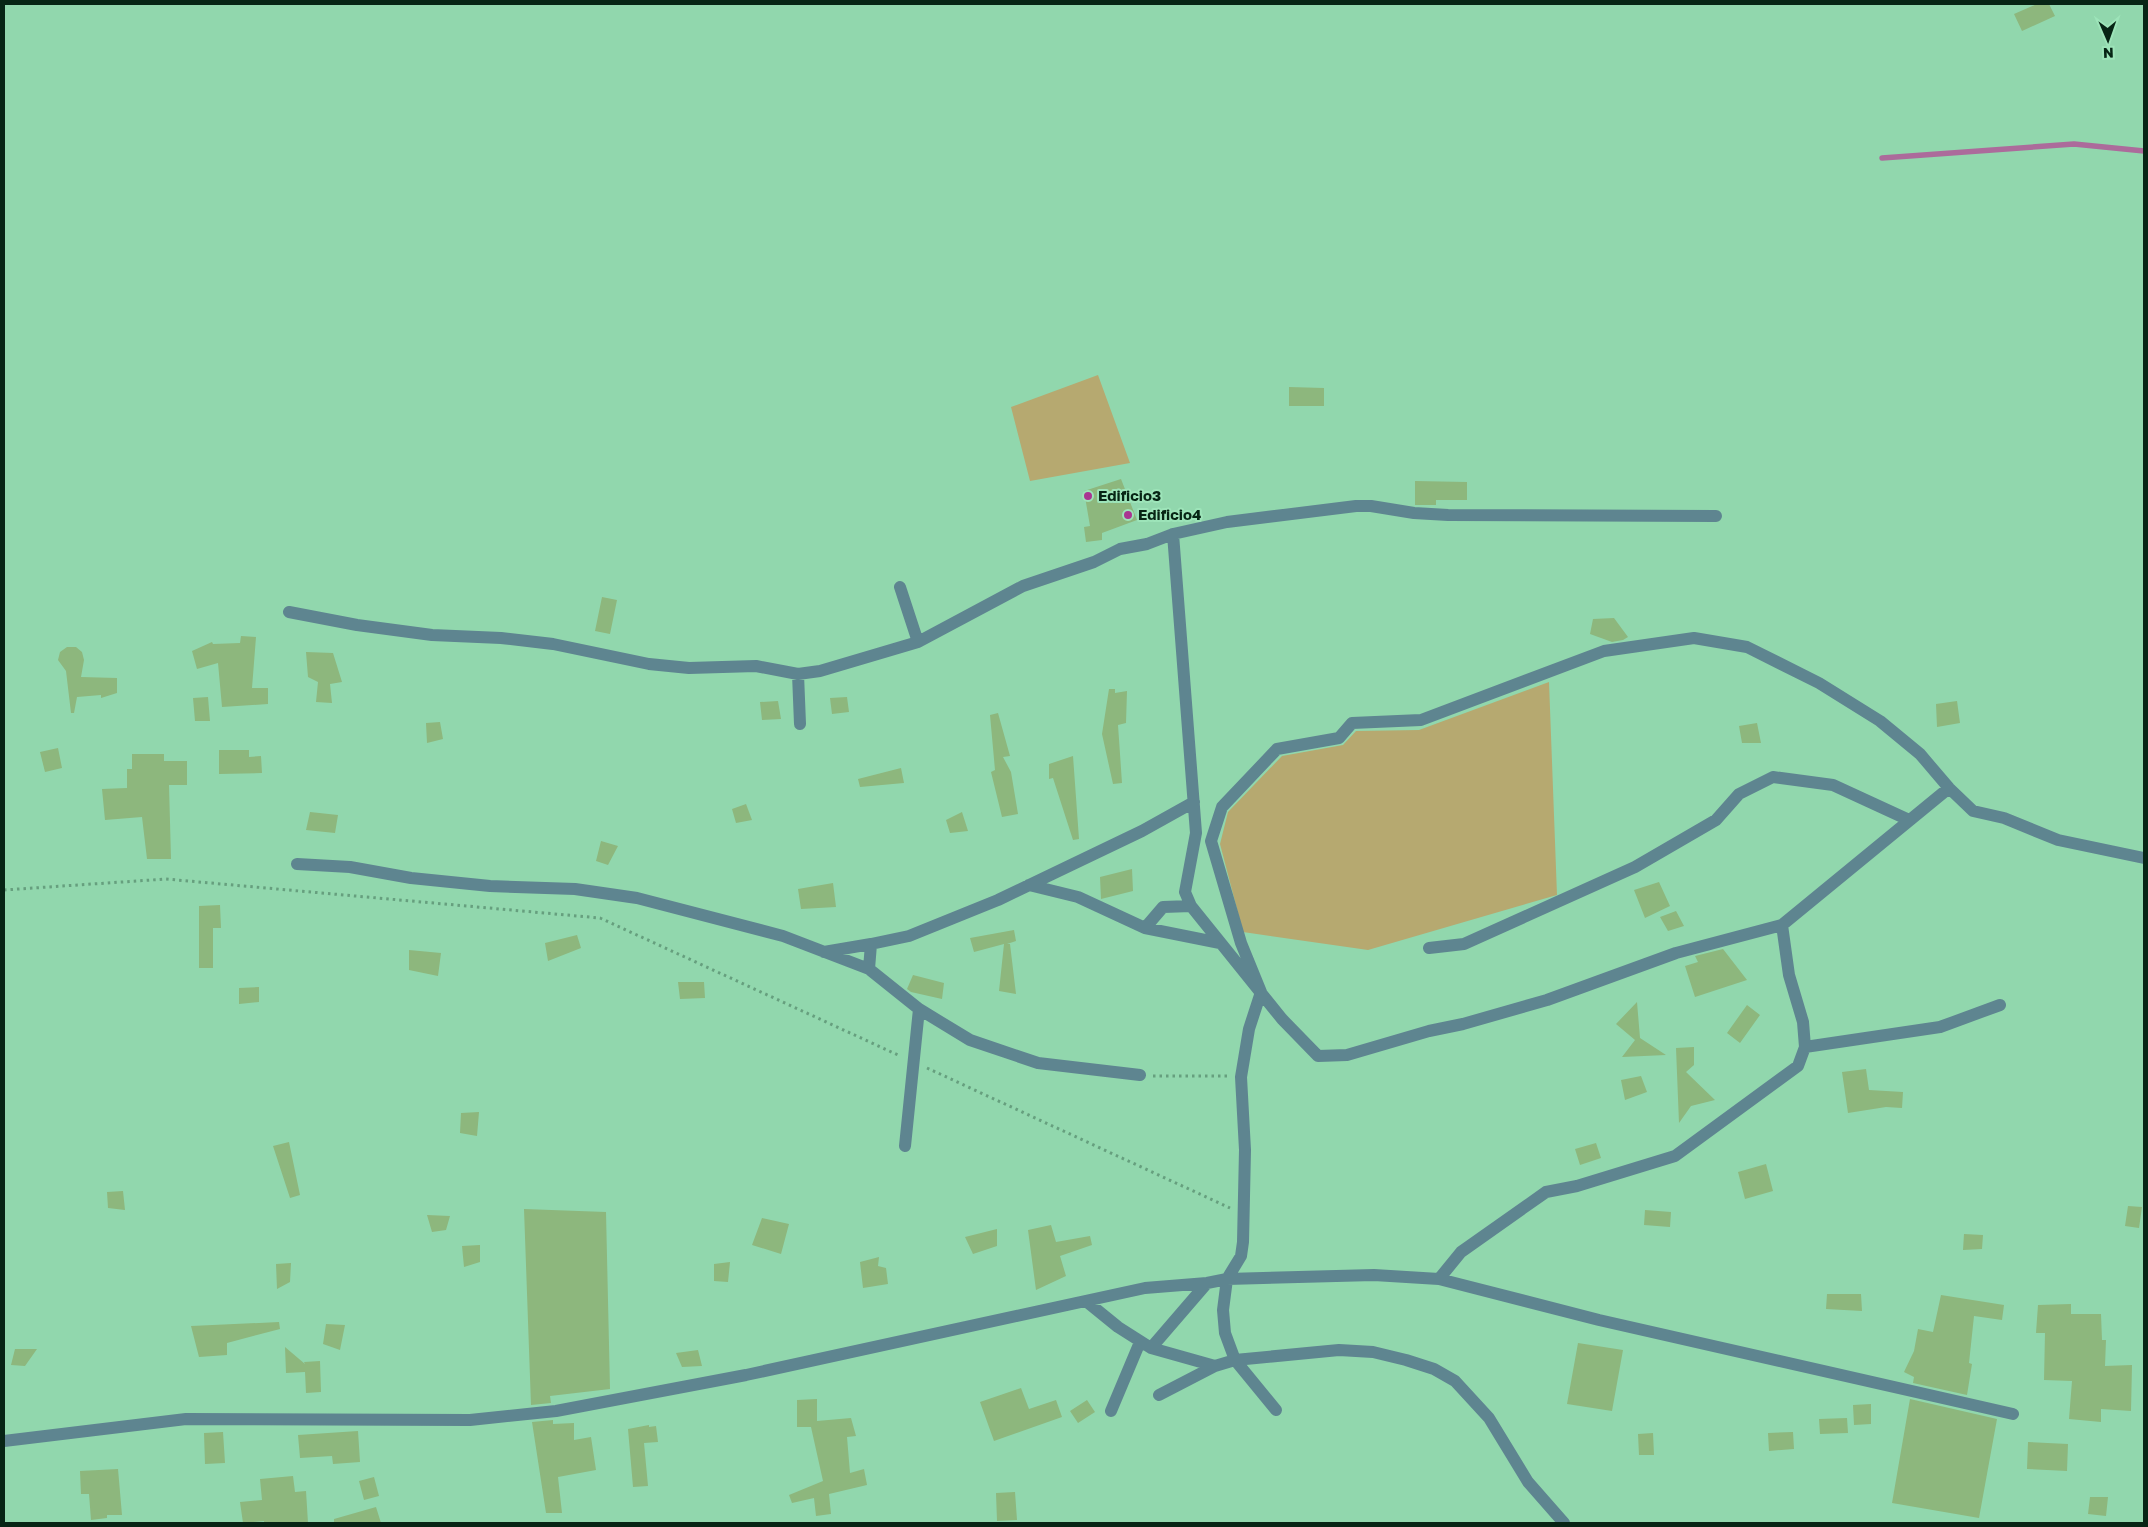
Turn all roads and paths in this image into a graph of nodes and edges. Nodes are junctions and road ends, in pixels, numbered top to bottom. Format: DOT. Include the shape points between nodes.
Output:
graph roads {
  1 [pos="1716,516"];
  2 [pos="1174,534"];
  3 [pos="900,587"];
  4 [pos="289,612"];
  5 [pos="918,642"];
  6 [pos="798,674"];
  7 [pos="800,724"];
  8 [pos="1949,788"];
  9 [pos="1194,802"];
  10 [pos="1909,820"];
  11 [pos="2144,858"];
  12 [pos="296,864"];
  13 [pos="1029,885"];
  14 [pos="4,890"];
  15 [pos="1191,906"];
  16 [pos="1782,925"];
  17 [pos="1145,928"];
  18 [pos="1220,943"];
  19 [pos="871,944"];
  20 [pos="1429,948"];
  21 [pos="824,952"];
  22 [pos="868,969"];
  23 [pos="1261,992"];
  24 [pos="2000,1005"];
  25 [pos="919,1009"];
  26 [pos="1805,1047"];
  27 [pos="914,1063"];
  28 [pos="1140,1075"];
  29 [pos="1241,1077"];
  30 [pos="905,1146"];
  31 [pos="1245,1215"];
  32 [pos="1226,1278"];
  33 [pos="1439,1279"];
  34 [pos="1207,1283"];
  35 [pos="1086,1301"];
  36 [pos="1146,1345"];
  37 [pos="1235,1360"];
  38 [pos="1214,1366"];
  39 [pos="1159,1394"];
  40 [pos="1276,1410"];
  41 [pos="1111,1411"];
  42 [pos="2013,1414"];
  43 [pos="4,1442"];
  44 [pos="1564,1523"];
  1 -- 2 [label="street" via="1448,515 1371,506 1226,522"];
  2 -- 5 [label="street" via="1120,549 1094,562 1023,586"];
  2 -- 9 [label="street"];
  3 -- 5 [label="street"];
  4 -- 6 [label="street" via="432,635 553,644 649,664 690,668 756,666"];
  5 -- 6 [label="street" via="820,671"];
  6 -- 7 [label="street"];
  8 -- 10 [label="street"];
  8 -- 11 [label="street" via="1973,811 2004,818 2058,840"];
  8 -- 23 [label="street" via="1920,754 1880,721 1819,683 1747,647 1694,638 1604,651 1421,720 1352,723 1339,738 1277,749 1222,807 1211,842 1241,943"];
  9 -- 13 [label="street" via="1142,831"];
  9 -- 15 [label="street" via="1196,833 1185,892"];
  10 -- 16 [label="street"];
  10 -- 20 [label="street" via="1833,785 1773,776 1739,794 1716,820 1635,867 1464,944"];
  12 -- 21 [label="street" via="350,867 411,878 490,886 575,889 637,898 783,936"];
  13 -- 17 [label="street" via="1078,897"];
  13 -- 19 [label="street" via="909,936"];
  14 -- 27 [label="path" via="166,879 600,918"];
  15 -- 17 [label="street" via="1163,907"];
  15 -- 18 [label="street"];
  16 -- 23 [label="street" via="1676,953 1547,1000 1347,1054 1318,1056 1282,1020"];
  16 -- 26 [label="street" via="1790,976 1803,1022"];
  17 -- 18 [label="street"];
  18 -- 23 [label="street"];
  19 -- 21 [label="street"];
  19 -- 22 [label="street"];
  21 -- 22 [label="street"];
  22 -- 25 [label="street"];
  23 -- 29 [label="street" via="1249,1028"];
  24 -- 26 [label="street" via="1940,1027"];
  25 -- 27 [label="street"];
  25 -- 28 [label="street" via="970,1040 1038,1063"];
  26 -- 33 [label="street" via="1798,1066 1675,1156 1577,1186 1546,1192 1460,1252"];
  27 -- 30 [label="street"];
  27 -- 31 [label="path"];
  28 -- 29 [label="path"];
  29 -- 31 [label="street"];
  31 -- 32 [label="street" via="1241,1256"];
  32 -- 33 [label="street" via="1374,1275"];
  32 -- 34 [label="street"];
  32 -- 37 [label="street" via="1225,1333"];
  33 -- 42 [label="street" via="1598,1320"];
  34 -- 35 [label="street" via="1145,1288"];
  34 -- 36 [label="street"];
  35 -- 36 [label="street"];
  35 -- 43 [label="street" via="746,1375 556,1411 470,1420 186,1419"];
  36 -- 38 [label="street"];
  36 -- 41 [label="street"];
  37 -- 38 [label="street"];
  37 -- 40 [label="street"];
  37 -- 44 [label="street" via="1339,1350 1373,1352 1434,1369 1455,1381 1477,1403 1528,1482"];
  38 -- 39 [label="street"];
}
